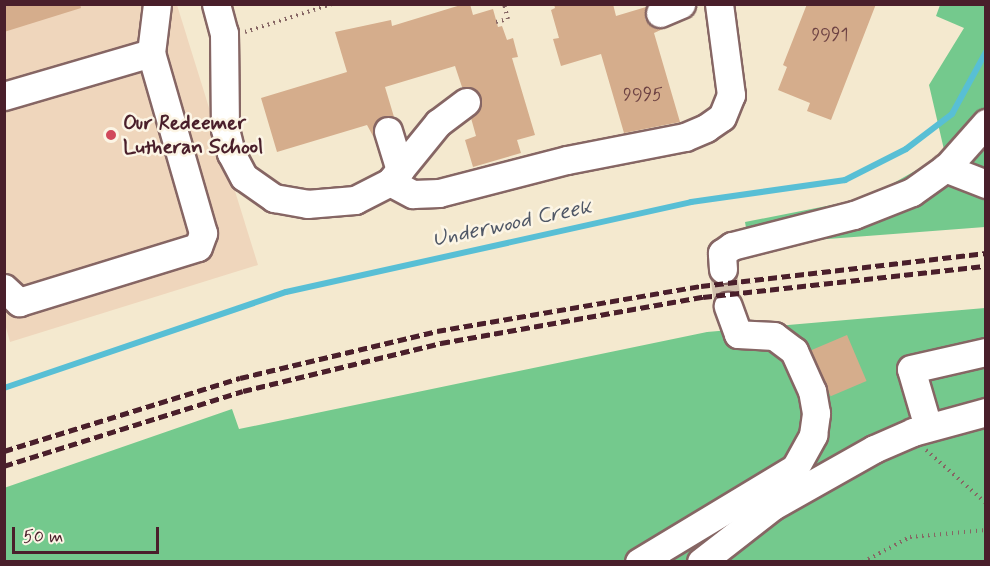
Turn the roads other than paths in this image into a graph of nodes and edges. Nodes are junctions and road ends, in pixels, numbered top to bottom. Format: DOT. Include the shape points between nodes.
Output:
graph roads {
  1 [pos="157,4"];
  2 [pos="216,4"];
  3 [pos="719,4"];
  4 [pos="151,53"];
  5 [pos="4,96"];
  6 [pos="466,102"];
  7 [pos="986,123"];
  8 [pos="388,131"];
  9 [pos="945,168"];
  10 [pos="395,176"];
  11 [pos="986,184"];
  12 [pos="723,269"];
  13 [pos="4,288"];
  14 [pos="728,306"];
  15 [pos="986,352"];
  16 [pos="986,412"];
  17 [pos="921,430"];
  18 [pos="639,561"];
  19 [pos="700,561"];
  1 -- 4 [label="street"];
  2 -- 10 [label="street" via="224,33 225,129 244,177 274,198 307,204 355,200"];
  3 -- 10 [label="street" via="731,95 722,117 706,128 675,139 567,160 439,193 413,194"];
  4 -- 5 [label="street"];
  4 -- 13 [label="street" via="203,233 198,247 19,302"];
  6 -- 10 [label="street" via="444,117"];
  7 -- 9 [label="street"];
  8 -- 10 [label="street"];
  9 -- 11 [label="street"];
  9 -- 12 [label="street" via="889,204 732,246 722,253"];
  14 -- 18 [label="street" via="738,334 774,336 794,351 812,391 816,413 813,435 795,468"];
  15 -- 17 [label="street" via="911,369"];
  16 -- 17 [label="street"];
  17 -- 19 [label="street" via="874,449 773,506"];
}
